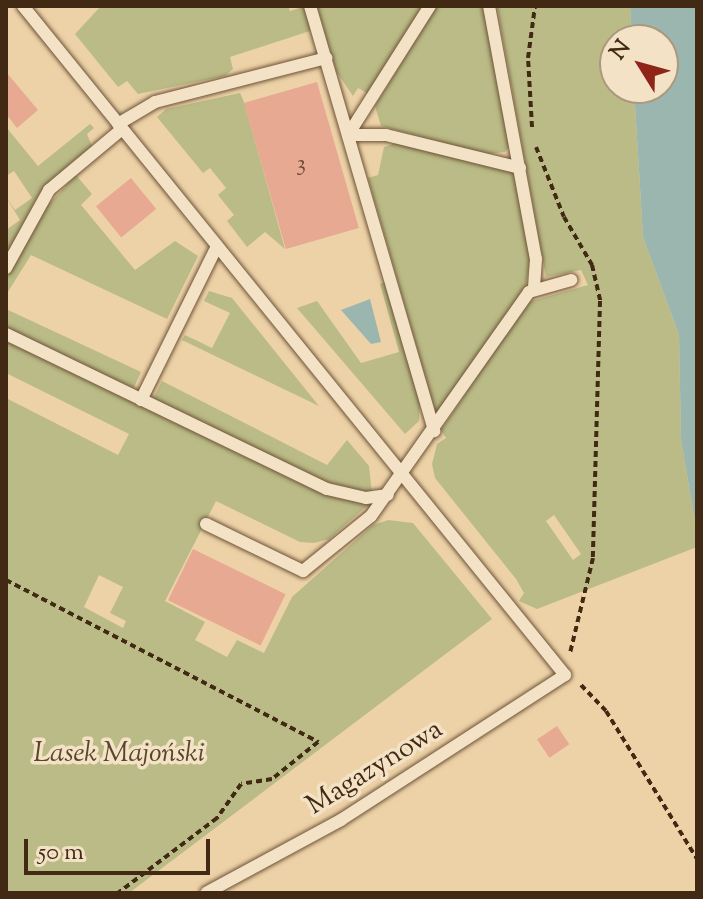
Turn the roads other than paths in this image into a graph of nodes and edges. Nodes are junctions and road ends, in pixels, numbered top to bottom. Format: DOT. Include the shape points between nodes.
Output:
graph roads {
  1 [pos="23,6"];
  2 [pos="310,6"];
  3 [pos="430,6"];
  4 [pos="489,6"];
  5 [pos="326,58"];
  6 [pos="120,126"];
  7 [pos="348,135"];
  8 [pos="520,168"];
  9 [pos="217,246"];
  10 [pos="6,268"];
  11 [pos="571,280"];
  12 [pos="534,288"];
  13 [pos="6,334"];
  14 [pos="141,400"];
  15 [pos="434,431"];
  16 [pos="402,475"];
  17 [pos="388,495"];
  18 [pos="206,524"];
  19 [pos="206,893"];
  1 -- 6 [label="lane"];
  2 -- 5 [label="lane"];
  3 -- 7 [label="lane"];
  4 -- 8 [label="lane"];
  5 -- 6 [label="lane" via="155,102"];
  5 -- 7 [label="lane"];
  6 -- 9 [label="lane"];
  6 -- 10 [label="lane" via="49,190"];
  7 -- 8 [label="lane" via="386,135"];
  7 -- 15 [label="lane"];
  8 -- 12 [label="lane" via="536,259"];
  9 -- 14 [label="lane"];
  9 -- 16 [label="lane"];
  11 -- 12 [label="lane"];
  12 -- 15 [label="lane"];
  13 -- 14 [label="lane"];
  14 -- 17 [label="lane" via="327,489 366,498"];
  15 -- 16 [label="lane"];
  16 -- 17 [label="lane"];
  16 -- 19 [label="lane, Magazynowa" via="565,675 341,820"];
  17 -- 18 [label="lane" via="371,516 303,571"];
}
